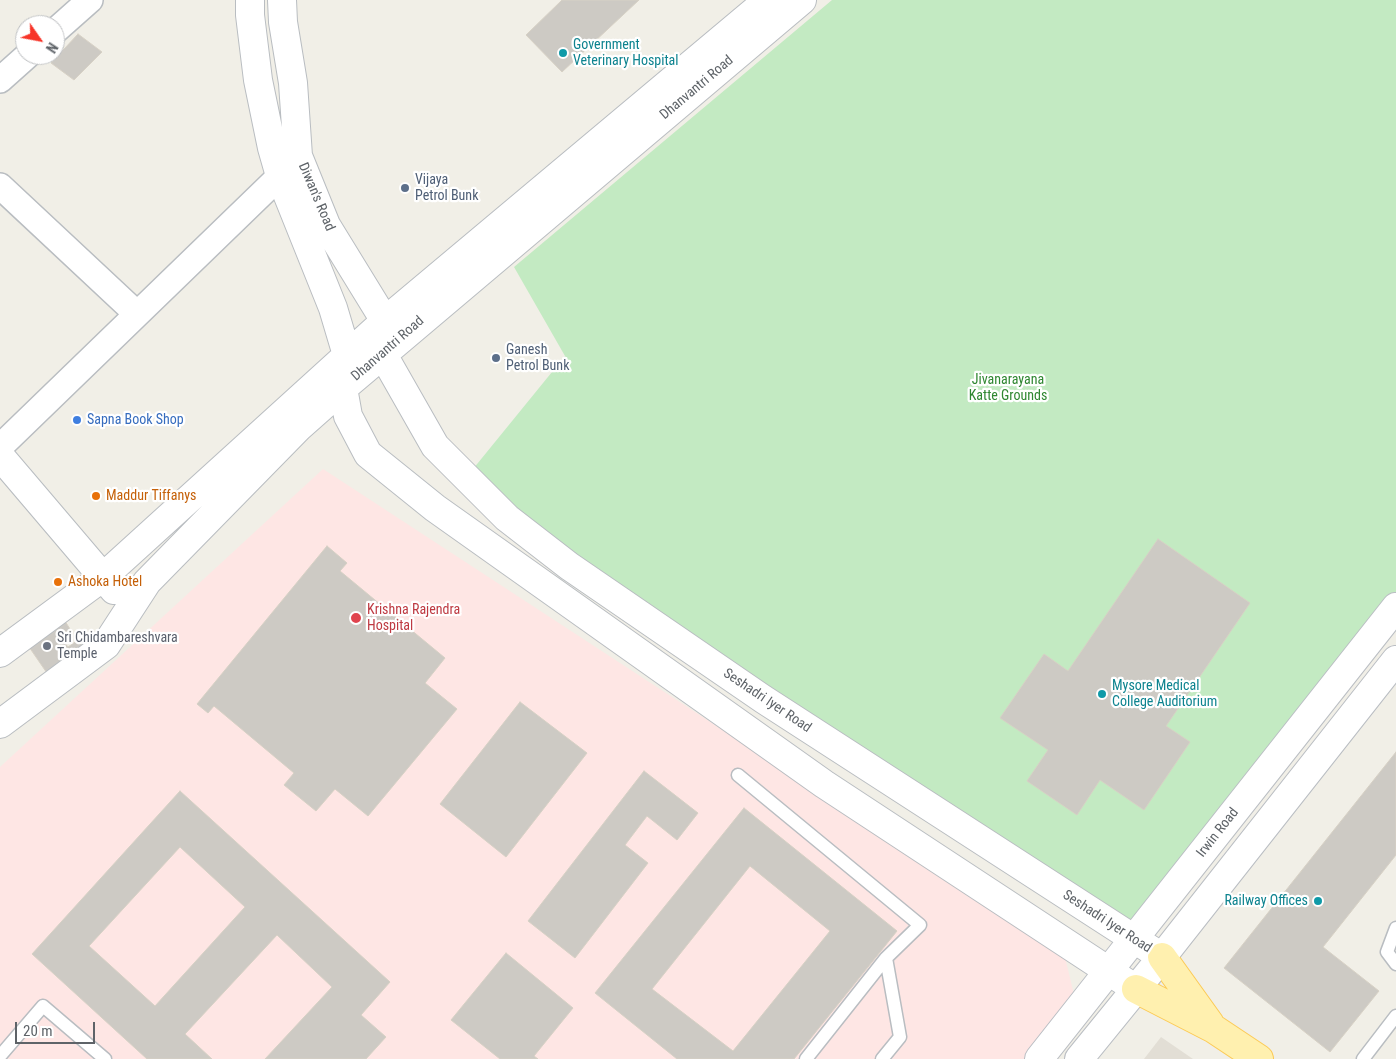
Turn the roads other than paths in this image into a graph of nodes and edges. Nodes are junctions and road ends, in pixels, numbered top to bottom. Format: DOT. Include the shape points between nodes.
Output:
graph roads {
  1 [pos="90,0"];
  2 [pos="250,0"];
  3 [pos="282,0"];
  4 [pos="768,0"];
  5 [pos="802,0"];
  6 [pos="65,22"];
  7 [pos="17,65"];
  8 [pos="0,80"];
  9 [pos="280,176"];
  10 [pos="0,186"];
  11 [pos="137,314"];
  12 [pos="385,321"];
  13 [pos="382,353"];
  14 [pos="347,355"];
  15 [pos="342,388"];
  16 [pos="0,447"];
  17 [pos="0,456"];
  18 [pos="102,577"];
  19 [pos="1396,607"];
  20 [pos="130,608"];
  21 [pos="0,653"];
  22 [pos="1396,660"];
  23 [pos="0,724"];
  24 [pos="738,775"];
  25 [pos="1396,928"];
  26 [pos="1134,939"];
  27 [pos="1162,957"];
  28 [pos="886,958"];
  29 [pos="1396,964"];
  30 [pos="1109,971"];
  31 [pos="1136,989"];
  32 [pos="1396,1016"];
  33 [pos="1214,1029"];
  34 [pos="0,1056"];
  35 [pos="105,1059"];
  36 [pos="806,1059"];
  37 [pos="882,1059"];
  38 [pos="1040,1059"];
  39 [pos="1079,1059"];
  40 [pos="1259,1059"];
  41 [pos="1364,1059"];
  1 -- 6 [label="street"];
  2 -- 9 [label="street" via="258,80"];
  3 -- 12 [label="street, Diwan's Road" via="298,156 326,225"];
  4 -- 12 [label="street, Dhanvantri Road"];
  5 -- 13 [label="street, Dhanvantri Road"];
  7 -- 8 [label="street"];
  9 -- 11 [label="street"];
  9 -- 14 [label="street" via="333,308"];
  10 -- 11 [label="street"];
  11 -- 16 [label="street"];
  12 -- 13 [label="street"];
  12 -- 14 [label="street, Dhanvantri Road"];
  13 -- 15 [label="street, Dhanvantri Road"];
  13 -- 26 [label="street, Seshadri Iyer Road" via="435,446 515,524 569,566 764,699"];
  14 -- 15 [label="street"];
  14 -- 18 [label="street, Dhanvantri Road"];
  15 -- 20 [label="street, Dhanvantri Road" via="299,427 147,582"];
  15 -- 30 [label="street" via="348,416 368,454 435,508 824,784"];
  17 -- 18 [label="street"];
  18 -- 20 [label="street"];
  18 -- 21 [label="street, Dhanvantri Road"];
  19 -- 26 [label="street, Irwin Road"];
  20 -- 23 [label="street, Dhanvantri Road" via="106,645"];
  22 -- 27 [label="street"];
  24 -- 28 [label="lane" via="920,925"];
  25 -- 29 [label="lane" via="1387,952"];
  26 -- 27 [label="street, Seshadri Iyer Road"];
  26 -- 30 [label="street, Irwin Road"];
  27 -- 31 [label="street"];
  27 -- 33 [label="main road, Seshadri Iyer Road"];
  28 -- 36 [label="lane"];
  28 -- 37 [label="lane" via="900,1037"];
  30 -- 31 [label="street"];
  30 -- 38 [label="street, Irwin Road"];
  31 -- 33 [label="main road, Seshadri Iyer Road"];
  31 -- 39 [label="street"];
  32 -- 41 [label="lane"];
  33 -- 40 [label="main road, Seshadri Iyer Road"];
  34 -- 35 [label="lane" via="43,1006"];
}
